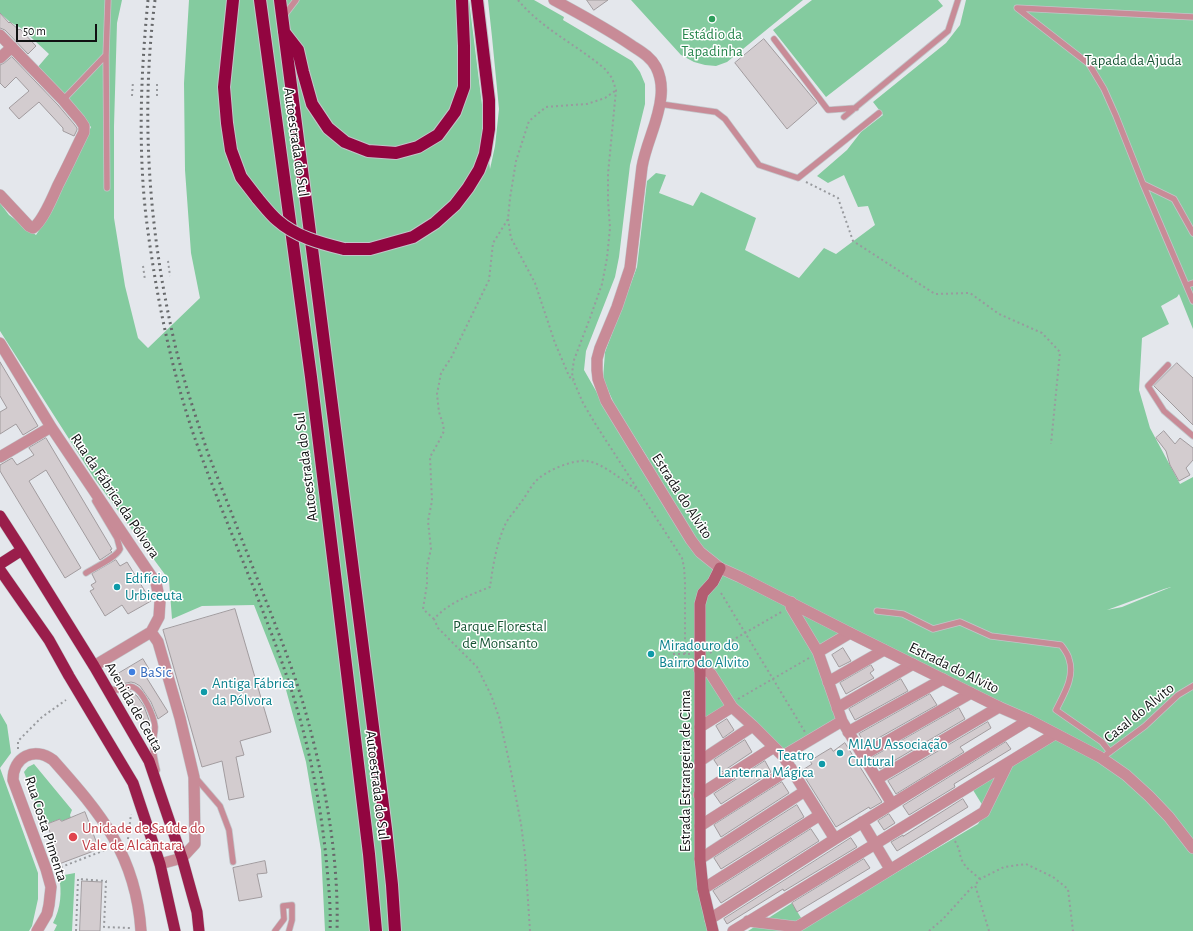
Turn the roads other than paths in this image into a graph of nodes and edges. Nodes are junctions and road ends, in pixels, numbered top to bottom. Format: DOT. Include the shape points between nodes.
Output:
graph roads {
  1 [pos="108,0"];
  2 [pos="233,0"];
  3 [pos="260,0"];
  4 [pos="280,0"];
  5 [pos="296,0"];
  6 [pos="462,0"];
  7 [pos="477,0"];
  8 [pos="958,0"];
  9 [pos="562,2"];
  10 [pos="1193,17"];
  11 [pos="282,19"];
  12 [pos="284,32"];
  13 [pos="0,35"];
  14 [pos="774,39"];
  15 [pos="12,47"];
  16 [pos="106,55"];
  17 [pos="0,58"];
  18 [pos="63,100"];
  19 [pos="660,104"];
  20 [pos="856,108"];
  21 [pos="879,113"];
  22 [pos="844,117"];
  23 [pos="1143,184"];
  24 [pos="107,188"];
  25 [pos="0,195"];
  26 [pos="1193,233"];
  27 [pos="1193,283"];
  28 [pos="1187,286"];
  29 [pos="1193,301"];
  30 [pos="0,343"];
  31 [pos="1168,365"];
  32 [pos="51,427"];
  33 [pos="1193,436"];
  34 [pos="0,457"];
  35 [pos="0,516"];
  36 [pos="22,550"];
  37 [pos="0,564"];
  38 [pos="720,568"];
  39 [pos="0,570"];
  40 [pos="86,573"];
  41 [pos="791,604"];
  42 [pos="877,611"];
  43 [pos="151,632"];
  44 [pos="850,633"];
  45 [pos="884,650"];
  46 [pos="818,652"];
  47 [pos="913,664"];
  48 [pos="94,666"];
  49 [pos="700,669"];
  50 [pos="943,679"];
  51 [pos="828,682"];
  52 [pos="104,684"];
  53 [pos="1193,686"];
  54 [pos="971,693"];
  55 [pos="734,704"];
  56 [pos="999,707"];
  57 [pos="837,708"];
  58 [pos="1029,720"];
  59 [pos="842,721"];
  60 [pos="753,726"];
  61 [pos="700,727"];
  62 [pos="848,732"];
  63 [pos="1055,734"];
  64 [pos="774,747"];
  65 [pos="1110,752"];
  66 [pos="863,755"];
  67 [pos="783,756"];
  68 [pos="1100,757"];
  69 [pos="700,761"];
  70 [pos="1008,762"];
  71 [pos="790,768"];
  72 [pos="194,777"];
  73 [pos="877,779"];
  74 [pos="804,791"];
  75 [pos="160,792"];
  76 [pos="699,795"];
  77 [pos="892,804"];
  78 [pos="820,815"];
  79 [pos="862,822"];
  80 [pos="700,826"];
  81 [pos="835,839"];
  82 [pos="875,844"];
  83 [pos="1193,848"];
  84 [pos="182,858"];
  85 [pos="700,859"];
  86 [pos="233,862"];
  87 [pos="160,864"];
  88 [pos="890,869"];
  89 [pos="703,890"];
  90 [pos="710,919"];
  91 [pos="748,921"];
  92 [pos="137,930"];
  93 [pos="37,931"];
  94 [pos="175,931"];
  95 [pos="199,931"];
  96 [pos="275,931"];
  97 [pos="289,931"];
  98 [pos="376,931"];
  99 [pos="395,931"];
  100 [pos="713,931"];
  101 [pos="733,931"];
  1 -- 16 [label="lane"];
  2 -- 7 [label="highway, bridge" via="224,87 231,150 241,177 277,220 298,234 319,243 344,249 370,249 413,237 435,223 455,205 479,170 485,154 489,129 489,100"];
  3 -- 98 [label="highway, Autoestrada do Sul" via="311,377 369,854"];
  4 -- 11 [label="highway, Autoestrada do Sul"];
  5 -- 11 [label="lane"];
  6 -- 12 [label="highway" via="464,86 455,112 438,135 418,148 396,153 368,151 345,142 328,128 312,104 298,50"];
  8 -- 20 [label="lane" via="948,31"];
  9 -- 19 [label="street, Estrada do Alvito" via="647,56 656,66 660,79"];
  10 -- 23 [label="lane" via="1017,8 1089,64 1110,102"];
  11 -- 12 [label="highway, Autoestrada do Sul"];
  12 -- 99 [label="highway, Autoestrada do Sul" via="386,829"];
  13 -- 15 [label="street"];
  14 -- 20 [label="lane" via="828,110"];
  15 -- 17 [label="street"];
  15 -- 18 [label="street"];
  16 -- 18 [label="lane"];
  16 -- 24 [label="lane"];
  18 -- 25 [label="street" via="84,126 84,132 51,201 35,227 29,226"];
  19 -- 21 [label="lane" via="716,112 725,119 759,165 798,178"];
  19 -- 38 [label="street, Estrada do Alvito" via="644,155 630,268 600,348 597,374 601,391 612,411 691,540 700,552"];
  20 -- 22 [label="lane"];
  23 -- 26 [label="lane" via="1174,199"];
  23 -- 28 [label="lane"];
  27 -- 28 [label="lane"];
  28 -- 29 [label="lane"];
  30 -- 32 [label="street, Rua da Fábrica da Pólvora"];
  31 -- 33 [label="lane" via="1148,386 1164,411"];
  32 -- 34 [label="street"];
  32 -- 40 [label="lane" via="120,545 119,552"];
  32 -- 43 [label="street, Rua da Fábrica da Pólvora" via="156,583 160,601 159,617"];
  35 -- 36 [label="highway, Avenida de Ceuta"];
  36 -- 37 [label="highway"];
  36 -- 48 [label="highway, Avenida de Ceuta"];
  38 -- 41 [label="street, Estrada do Alvito"];
  38 -- 49 [label="main road, Estrada Estrangeira de Cima" via="700,600"];
  39 -- 87 [label="highway" via="49,640 133,783"];
  41 -- 44 [label="street, Estrada do Alvito"];
  41 -- 46 [label="street"];
  42 -- 65 [label="lane" via="903,614 933,629 960,622 991,636 1061,645 1069,658 1071,670 1068,685 1056,710 1102,742"];
  43 -- 48 [label="street"];
  43 -- 72 [label="street" via="158,642"];
  44 -- 45 [label="street, Estrada do Alvito"];
  44 -- 46 [label="street"];
  45 -- 47 [label="street, Estrada do Alvito"];
  45 -- 51 [label="street"];
  46 -- 51 [label="street"];
  47 -- 50 [label="street, Estrada do Alvito"];
  47 -- 57 [label="street"];
  48 -- 52 [label="highway, Avenida de Ceuta"];
  49 -- 55 [label="street" via="711,674"];
  49 -- 61 [label="main road, Estrada Estrangeira de Cima"];
  50 -- 54 [label="street, Estrada do Alvito"];
  50 -- 62 [label="street"];
  51 -- 57 [label="street"];
  52 -- 75 [label="highway, Avenida de Ceuta" via="149,761"];
  52 -- 75 [label="lane" via="114,690 134,687 150,711 155,728 153,744"];
  53 -- 65 [label="lane, Casal do Alvito" via="1178,695 1145,726"];
  54 -- 56 [label="street, Estrada do Alvito"];
  54 -- 66 [label="street"];
  55 -- 60 [label="street"];
  55 -- 61 [label="street"];
  56 -- 58 [label="street, Estrada do Alvito"];
  56 -- 73 [label="street"];
  57 -- 59 [label="street"];
  58 -- 63 [label="street, Estrada do Alvito"];
  58 -- 77 [label="street"];
  59 -- 62 [label="street"];
  59 -- 67 [label="street"];
  60 -- 64 [label="street"];
  60 -- 69 [label="street"];
  61 -- 69 [label="main road, Estrada Estrangeira de Cima"];
  62 -- 66 [label="street"];
  63 -- 68 [label="street, Estrada do Alvito"];
  63 -- 70 [label="street"];
  64 -- 67 [label="street"];
  64 -- 76 [label="street"];
  65 -- 68 [label="lane, Casal do Alvito"];
  66 -- 73 [label="street"];
  67 -- 71 [label="street"];
  68 -- 83 [label="street, Estrada do Alvito" via="1126,775 1149,796"];
  69 -- 76 [label="main road, Estrada Estrangeira de Cima"];
  70 -- 82 [label="street"];
  70 -- 88 [label="street" via="984,812"];
  71 -- 74 [label="street"];
  71 -- 80 [label="street"];
  72 -- 84 [label="street" via="195,844"];
  72 -- 86 [label="lane" via="220,806 229,830"];
  73 -- 77 [label="street"];
  74 -- 78 [label="street"];
  74 -- 85 [label="street"];
  75 -- 84 [label="highway, Avenida de Ceuta"];
  76 -- 80 [label="main road, Estrada Estrangeira de Cima"];
  77 -- 79 [label="street"];
  78 -- 81 [label="street"];
  78 -- 89 [label="street"];
  79 -- 81 [label="street"];
  79 -- 82 [label="street"];
  80 -- 85 [label="main road, Estrada Estrangeira de Cima"];
  81 -- 90 [label="street"];
  82 -- 88 [label="street"];
  82 -- 91 [label="street"];
  84 -- 87 [label="street"];
  84 -- 95 [label="highway, Avenida de Ceuta" via="197,912"];
  85 -- 89 [label="main road, Estrada Estrangeira de Cima"];
  87 -- 94 [label="highway"];
  88 -- 91 [label="street" via="797,927"];
  89 -- 90 [label="main road, Estrada Estrangeira de Cima"];
  90 -- 100 [label="main road, Estrada Estrangeira de Cima"];
  91 -- 101 [label="street"];
  92 -- 93 [label="street, Rua Costa Pimenta" via="138,903 131,873 118,844 102,820 53,760 37,753 20,755 13,775 14,786 51,887 48,909"];
  96 -- 97 [label="lane" via="284,919 283,906 292,905"];
}
